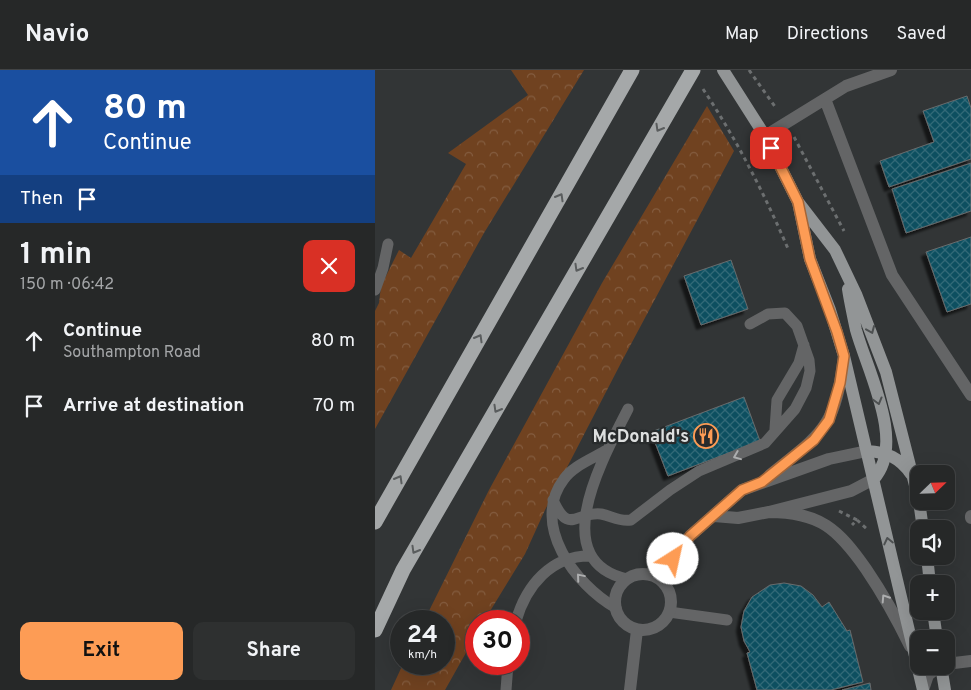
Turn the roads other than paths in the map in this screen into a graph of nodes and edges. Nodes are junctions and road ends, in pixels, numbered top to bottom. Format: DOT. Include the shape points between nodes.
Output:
graph roads {
  1 [pos="632,70"];
  2 [pos="693,70"];
  3 [pos="723,70"];
  4 [pos="891,70"];
  5 [pos="825,100"];
  6 [pos="765,136"];
  7 [pos="798,202"];
  8 [pos="844,269"];
  9 [pos="375,270"];
  10 [pos="375,290"];
  11 [pos="750,324"];
  12 [pos="804,343"];
  13 [pos="844,356"];
  14 [pos="971,395"];
  15 [pos="628,408"];
  16 [pos="775,429"];
  17 [pos="605,451"];
  18 [pos="867,451"];
  19 [pos="887,454"];
  20 [pos="910,465"];
  21 [pos="910,472"];
  22 [pos="874,479"];
  23 [pos="762,482"];
  24 [pos="553,500"];
  25 [pos="769,512"];
  26 [pos="586,516"];
  27 [pos="713,516"];
  28 [pos="375,522"];
  29 [pos="591,556"];
  30 [pos="567,559"];
  31 [pos="627,579"];
  32 [pos="659,579"];
  33 [pos="616,608"];
  34 [pos="518,610"];
  35 [pos="669,612"];
  36 [pos="727,620"];
  37 [pos="375,630"];
  38 [pos="637,630"];
  39 [pos="910,635"];
  40 [pos="910,647"];
  41 [pos="971,661"];
  42 [pos="955,663"];
  43 [pos="507,675"];
  44 [pos="919,675"];
  45 [pos="928,675"];
  46 [pos="942,675"];
  47 [pos="506,690"];
  48 [pos="630,690"];
  49 [pos="923,690"];
  50 [pos="945,690"];
  28 -- 1 [label="highway, one-way"];
  2 -- 37 [label="highway, one-way" via="403,570"];
  3 -- 6 [label="main road"];
  4 -- 5 [label="street" via="846,86"];
  5 -- 6 [label="street"];
  5 -- 14 [label="street" via="891,275"];
  6 -- 7 [label="main road"];
  7 -- 8 [label="main road" via="835,250"];
  7 -- 13 [label="main road" via="810,259"];
  8 -- 19 [label="main road, one-way" via="856,330 884,422"];
  8 -- 20 [label="main road, one-way" via="886,372"];
  9 -- 10 [label="lane" via="388,244"];
  11 -- 12 [label="lane" via="768,314 785,313 797,326"];
  12 -- 16 [label="lane" via="799,363 777,400"];
  12 -- 16 [label="lane" via="810,371 806,388 795,409"];
  13 -- 18 [label="main road"];
  13 -- 23 [label="street" via="836,403 821,432"];
  15 -- 17 [label="lane"];
  16 -- 26 [label="lane, one-way" via="765,443 699,471 631,520 595,514"];
  17 -- 24 [label="lane" via="565,477"];
  17 -- 26 [label="lane"];
  18 -- 19 [label="main road"];
  18 -- 22 [label="main road"];
  18 -- 23 [label="street" via="829,459"];
  19 -- 21 [label="main road" via="895,457"];
  19 -- 22 [label="main road" via="881,471"];
  22 -- 25 [label="street" via="851,490"];
  39 -- 22 [label="main road, one-way"];
  23 -- 27 [label="street" via="742,490"];
  24 -- 26 [label="lane" via="565,518 573,521"];
  24 -- 30 [label="lane" via="553,528"];
  25 -- 27 [label="street" via="738,518"];
  40 -- 25 [label="street, one-way" via="890,605 841,536 814,519 787,512"];
  26 -- 29 [label="lane" via="584,537"];
  27 -- 32 [label="street" via="682,544"];
  29 -- 30 [label="lane"];
  29 -- 31 [label="lane" via="597,566"];
  33 -- 30 [label="lane, one-way" via="593,592"];
  30 -- 34 [label="lane" via="534,582"];
  31 -- 32 [label="street" via="643,574"];
  31 -- 33 [label="street" via="617,592"];
  32 -- 35 [label="street" via="669,590"];
  33 -- 38 [label="street" via="624,622"];
  35 -- 36 [label="lane"];
  35 -- 38 [label="street" via="658,626"];
  38 -- 48 [label="street"];
  41 -- 42 [label="street"];
  43 -- 47 [label="lane"];
  44 -- 49 [label="main road"];
  45 -- 49 [label="street"];
  46 -- 50 [label="main road"];
}
